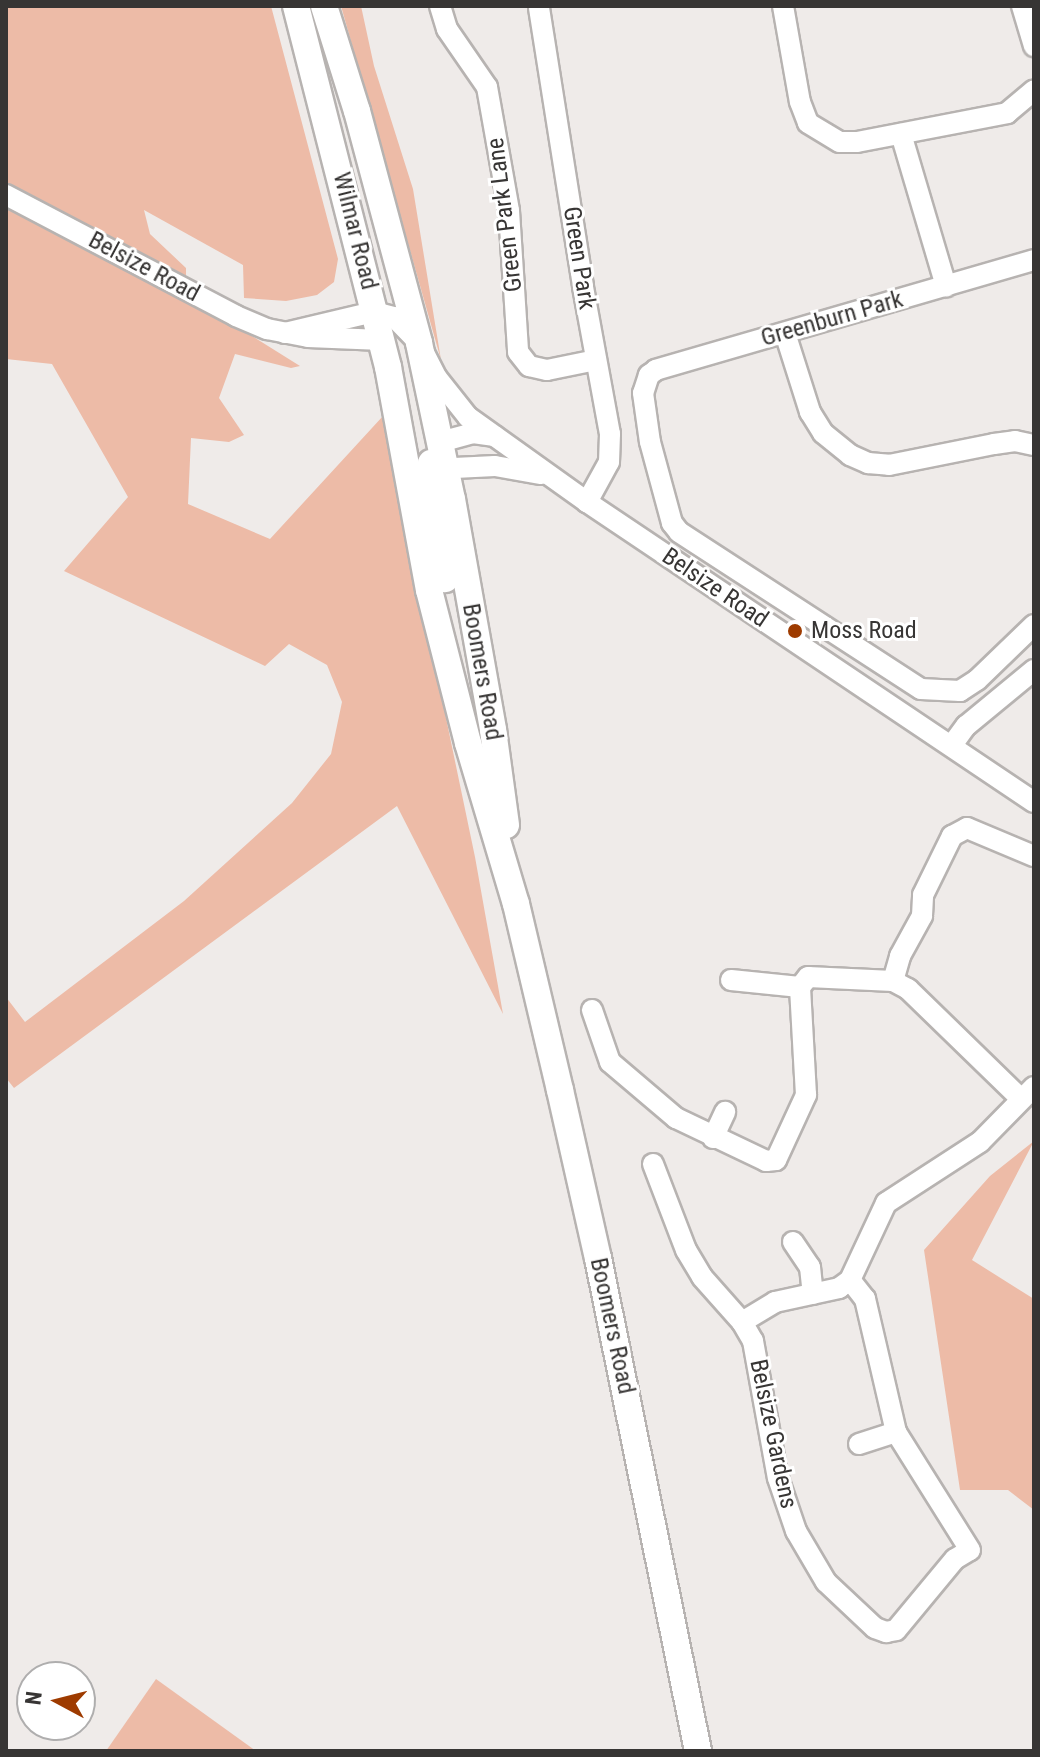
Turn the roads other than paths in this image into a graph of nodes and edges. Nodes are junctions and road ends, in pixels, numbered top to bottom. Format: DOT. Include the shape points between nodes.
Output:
graph roads {
  1 [pos="296,6"];
  2 [pos="440,6"];
  3 [pos="783,6"];
  4 [pos="1022,6"];
  5 [pos="539,8"];
  6 [pos="326,10"];
  7 [pos="1034,46"];
  8 [pos="1034,90"];
  9 [pos="901,134"];
  10 [pos="6,195"];
  11 [pos="1034,260"];
  12 [pos="946,286"];
  13 [pos="384,323"];
  14 [pos="285,333"];
  15 [pos="785,333"];
  16 [pos="419,343"];
  17 [pos="596,360"];
  18 [pos="496,437"];
  19 [pos="440,442"];
  20 [pos="1034,445"];
  21 [pos="405,458"];
  22 [pos="437,469"];
  23 [pos="556,479"];
  24 [pos="587,502"];
  25 [pos="1034,625"];
  26 [pos="1034,670"];
  27 [pos="452,676"];
  28 [pos="952,745"];
  29 [pos="1034,802"];
  30 [pos="1034,856"];
  31 [pos="516,904"];
  32 [pos="731,980"];
  33 [pos="893,981"];
  34 [pos="800,987"];
  35 [pos="592,1010"];
  36 [pos="1027,1093"];
  37 [pos="725,1112"];
  38 [pos="713,1138"];
  39 [pos="653,1164"];
  40 [pos="793,1242"];
  41 [pos="850,1280"];
  42 [pos="813,1294"];
  43 [pos="742,1322"];
  44 [pos="896,1432"];
  45 [pos="859,1444"];
  46 [pos="698,1751"];
  1 -- 13 [label="main road, Wilmar Road"];
  2 -- 17 [label="street, Green Park Lane" via="447,29 487,87 509,211 518,352 529,366 547,370"];
  3 -- 9 [label="street" via="808,123 840,142"];
  4 -- 7 [label="street"];
  5 -- 17 [label="street, Green Park"];
  6 -- 13 [label="main road" via="376,251"];
  6 -- 16 [label="main road, Wilmar Road"];
  8 -- 9 [label="street" via="1007,113"];
  9 -- 12 [label="street"];
  10 -- 14 [label="street, Belsize Road" via="236,316"];
  11 -- 12 [label="street, Greenburn Park"];
  12 -- 15 [label="street, Greenburn Park"];
  13 -- 14 [label="street"];
  13 -- 14 [label="street, Belsize Road" via="308,337"];
  13 -- 16 [label="street, Belsize Road"];
  13 -- 21 [label="main road, Wilmar Road"];
  15 -- 20 [label="street" via="810,412 823,433 850,455 889,465 1015,441"];
  15 -- 25 [label="street, Greenburn Park" via="649,375 643,393 650,442 679,532 921,689 960,691"];
  16 -- 18 [label="street, Belsize Road" via="454,402"];
  16 -- 19 [label="main road, Wilmar Road"];
  17 -- 24 [label="street, Green Park" via="611,448 603,478"];
  18 -- 19 [label="street" via="473,433"];
  18 -- 23 [label="street, Belsize Road"];
  19 -- 22 [label="main road, Boomers Road"];
  21 -- 22 [label="street, Belsize Road"];
  21 -- 27 [label="main road, Boomers Road" via="429,590"];
  22 -- 23 [label="street, Belsize Road" via="510,467"];
  22 -- 27 [label="main road"];
  22 -- 31 [label="main road, Boomers Road" via="493,730"];
  23 -- 24 [label="street, Belsize Road"];
  24 -- 28 [label="street, Belsize Road"];
  26 -- 28 [label="street" via="966,726"];
  27 -- 31 [label="main road, Boomers Road"];
  28 -- 29 [label="street, Belsize Road"];
  30 -- 33 [label="street" via="967,828 952,836 923,895 922,916"];
  31 -- 46 [label="main road, Boomers Road" via="598,1258"];
  32 -- 34 [label="street"];
  33 -- 34 [label="street" via="808,977"];
  33 -- 36 [label="street"];
  34 -- 38 [label="street" via="806,1095 776,1160 766,1161"];
  35 -- 38 [label="street" via="610,1062 676,1118"];
  36 -- 41 [label="street" via="980,1142 886,1203"];
  37 -- 38 [label="street"];
  39 -- 43 [label="street, Belsize Gardens" via="686,1250"];
  40 -- 42 [label="street" via="810,1267"];
  41 -- 42 [label="street"];
  41 -- 44 [label="street" via="865,1299"];
  42 -- 43 [label="street" via="775,1302"];
  43 -- 44 [label="street, Belsize Gardens" via="753,1341 778,1478 796,1531 826,1582 875,1628 896,1630 955,1559 970,1550"];
  44 -- 45 [label="street"];
}
